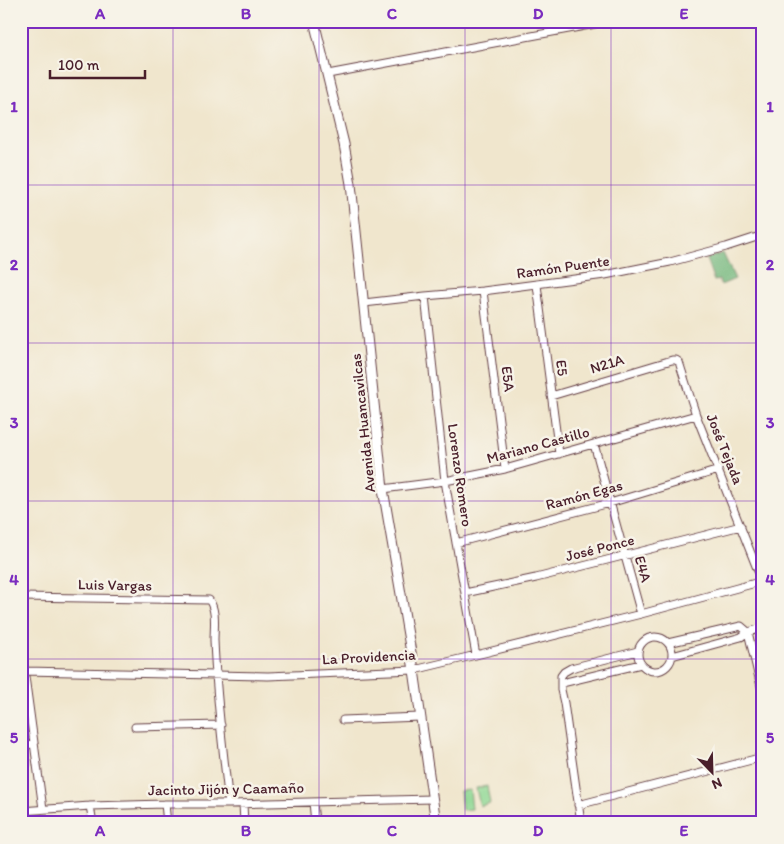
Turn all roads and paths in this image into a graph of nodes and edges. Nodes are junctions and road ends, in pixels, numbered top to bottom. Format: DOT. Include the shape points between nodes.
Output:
graph roads {
  1 [pos="314,21"];
  2 [pos="608,21"];
  3 [pos="328,74"];
  4 [pos="763,235"];
  5 [pos="537,285"];
  6 [pos="483,291"];
  7 [pos="425,296"];
  8 [pos="364,303"];
  9 [pos="672,360"];
  10 [pos="551,396"];
  11 [pos="696,415"];
  12 [pos="594,444"];
  13 [pos="559,454"];
  14 [pos="505,469"];
  15 [pos="719,470"];
  16 [pos="445,481"];
  17 [pos="383,489"];
  18 [pos="610,503"];
  19 [pos="741,526"];
  20 [pos="456,543"];
  21 [pos="625,556"];
  22 [pos="762,581"];
  23 [pos="465,593"];
  24 [pos="21,597"];
  25 [pos="641,614"];
  26 [pos="761,629"];
  27 [pos="748,632"];
  28 [pos="668,643"];
  29 [pos="763,643"];
  30 [pos="21,647"];
  31 [pos="638,651"];
  32 [pos="476,656"];
  33 [pos="672,656"];
  34 [pos="641,664"];
  35 [pos="414,670"];
  36 [pos="25,671"];
  37 [pos="216,674"];
  38 [pos="562,683"];
  39 [pos="761,684"];
  40 [pos="763,695"];
  41 [pos="25,703"];
  42 [pos="420,717"];
  43 [pos="342,720"];
  44 [pos="221,725"];
  45 [pos="135,727"];
  46 [pos="34,744"];
  47 [pos="21,745"];
  48 [pos="763,758"];
  49 [pos="432,799"];
  50 [pos="314,802"];
  51 [pos="165,804"];
  52 [pos="228,804"];
  53 [pos="243,804"];
  54 [pos="578,805"];
  55 [pos="90,806"];
  56 [pos="43,809"];
  57 [pos="21,811"];
  58 [pos="93,823"];
  59 [pos="167,823"];
  60 [pos="244,823"];
  61 [pos="315,823"];
  62 [pos="436,823"];
  63 [pos="581,823"];
  1 -- 3 [label="street, Avenida Huancavilcas"];
  2 -- 3 [label="street"];
  3 -- 8 [label="street, Avenida Huancavilcas" via="351,184"];
  4 -- 5 [label="street, Ramón Puente" via="670,262"];
  5 -- 6 [label="street, Ramón Puente"];
  5 -- 10 [label="street, E5"];
  6 -- 7 [label="street, Ramón Puente"];
  6 -- 14 [label="street, E5A"];
  7 -- 8 [label="street, Ramón Puente"];
  7 -- 16 [label="street, Lorenzo Romero"];
  8 -- 17 [label="street, Avenida Huancavilcas"];
  9 -- 10 [label="street, N21A"];
  9 -- 11 [label="street, José Tejada" via="679,362"];
  10 -- 13 [label="street, E5"];
  11 -- 12 [label="street, Mariano Castillo"];
  11 -- 15 [label="street, José Tejada"];
  12 -- 13 [label="street, Mariano Castillo"];
  12 -- 18 [label="street, E4A"];
  13 -- 14 [label="street, Mariano Castillo"];
  14 -- 16 [label="street, Mariano Castillo"];
  15 -- 18 [label="street, Ramón Egas"];
  15 -- 19 [label="street, José Tejada"];
  16 -- 17 [label="street, Mariano Castillo"];
  16 -- 20 [label="street, Lorenzo Romero"];
  17 -- 35 [label="street, Avenida Huancavilcas"];
  18 -- 20 [label="street, Ramón Egas"];
  18 -- 21 [label="street, E4A"];
  19 -- 21 [label="street, José Ponce"];
  19 -- 22 [label="street, José Tejada"];
  20 -- 23 [label="street, Lorenzo Romero"];
  21 -- 23 [label="street, José Ponce"];
  21 -- 25 [label="street, E4A"];
  22 -- 25 [label="street, La Providencia"];
  23 -- 32 [label="street, Lorenzo Romero"];
  24 -- 37 [label="street, Luis Vargas" via="208,600 213,612"];
  25 -- 32 [label="street, La Providencia"];
  26 -- 27 [label="street"];
  26 -- 29 [label="street"];
  27 -- 28 [label="street" via="740,626"];
  27 -- 33 [label="street" via="741,637"];
  27 -- 39 [label="street"];
  28 -- 31 [label="street" via="657,637 651,638 645,640"];
  28 -- 33 [label="street"];
  30 -- 36 [label="street"];
  31 -- 34 [label="street"];
  31 -- 38 [label="street" via="571,668 561,676"];
  32 -- 35 [label="street, La Providencia"];
  33 -- 34 [label="street" via="670,662 659,670 652,671"];
  34 -- 38 [label="street"];
  35 -- 37 [label="street, La Providencia" via="268,676"];
  35 -- 42 [label="street, Avenida Huancavilcas"];
  36 -- 37 [label="street, La Providencia"];
  36 -- 41 [label="street"];
  37 -- 44 [label="street"];
  38 -- 54 [label="street"];
  39 -- 40 [label="street"];
  41 -- 46 [label="street"];
  42 -- 43 [label="street"];
  42 -- 49 [label="street, Avenida Huancavilcas"];
  44 -- 45 [label="street"];
  44 -- 52 [label="street"];
  46 -- 47 [label="street"];
  46 -- 56 [label="street"];
  48 -- 54 [label="street"];
  49 -- 50 [label="street, Jacinto Jijón y Caamaño"];
  49 -- 62 [label="street, Avenida Huancavilcas"];
  50 -- 53 [label="street, Jacinto Jijón y Caamaño"];
  50 -- 61 [label="street"];
  51 -- 52 [label="street, Jacinto Jijón y Caamaño"];
  51 -- 55 [label="street, Jacinto Jijón y Caamaño"];
  51 -- 59 [label="street"];
  52 -- 53 [label="street, Jacinto Jijón y Caamaño"];
  53 -- 60 [label="street"];
  54 -- 63 [label="street"];
  55 -- 56 [label="street, Jacinto Jijón y Caamaño"];
  55 -- 58 [label="street"];
  56 -- 57 [label="street, Jacinto Jijón y Caamaño"];
}
